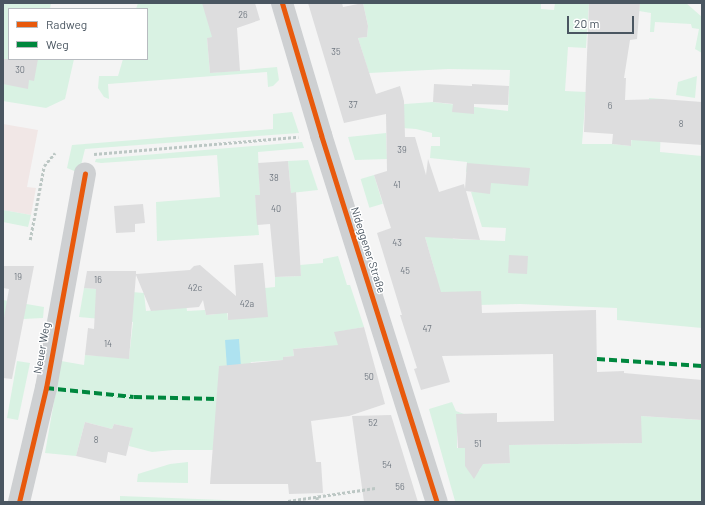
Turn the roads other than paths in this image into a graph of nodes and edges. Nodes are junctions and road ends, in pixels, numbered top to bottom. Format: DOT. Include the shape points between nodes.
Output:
graph roads {
  1 [pos="282,3"];
  2 [pos="88,164"];
  3 [pos="18,502"];
  4 [pos="437,502"];
  1 -- 4 [label="street, Nideggener Straße" via="321,136"];
  2 -- 3 [label="street, Neuer Weg" via="46,388"];
}
